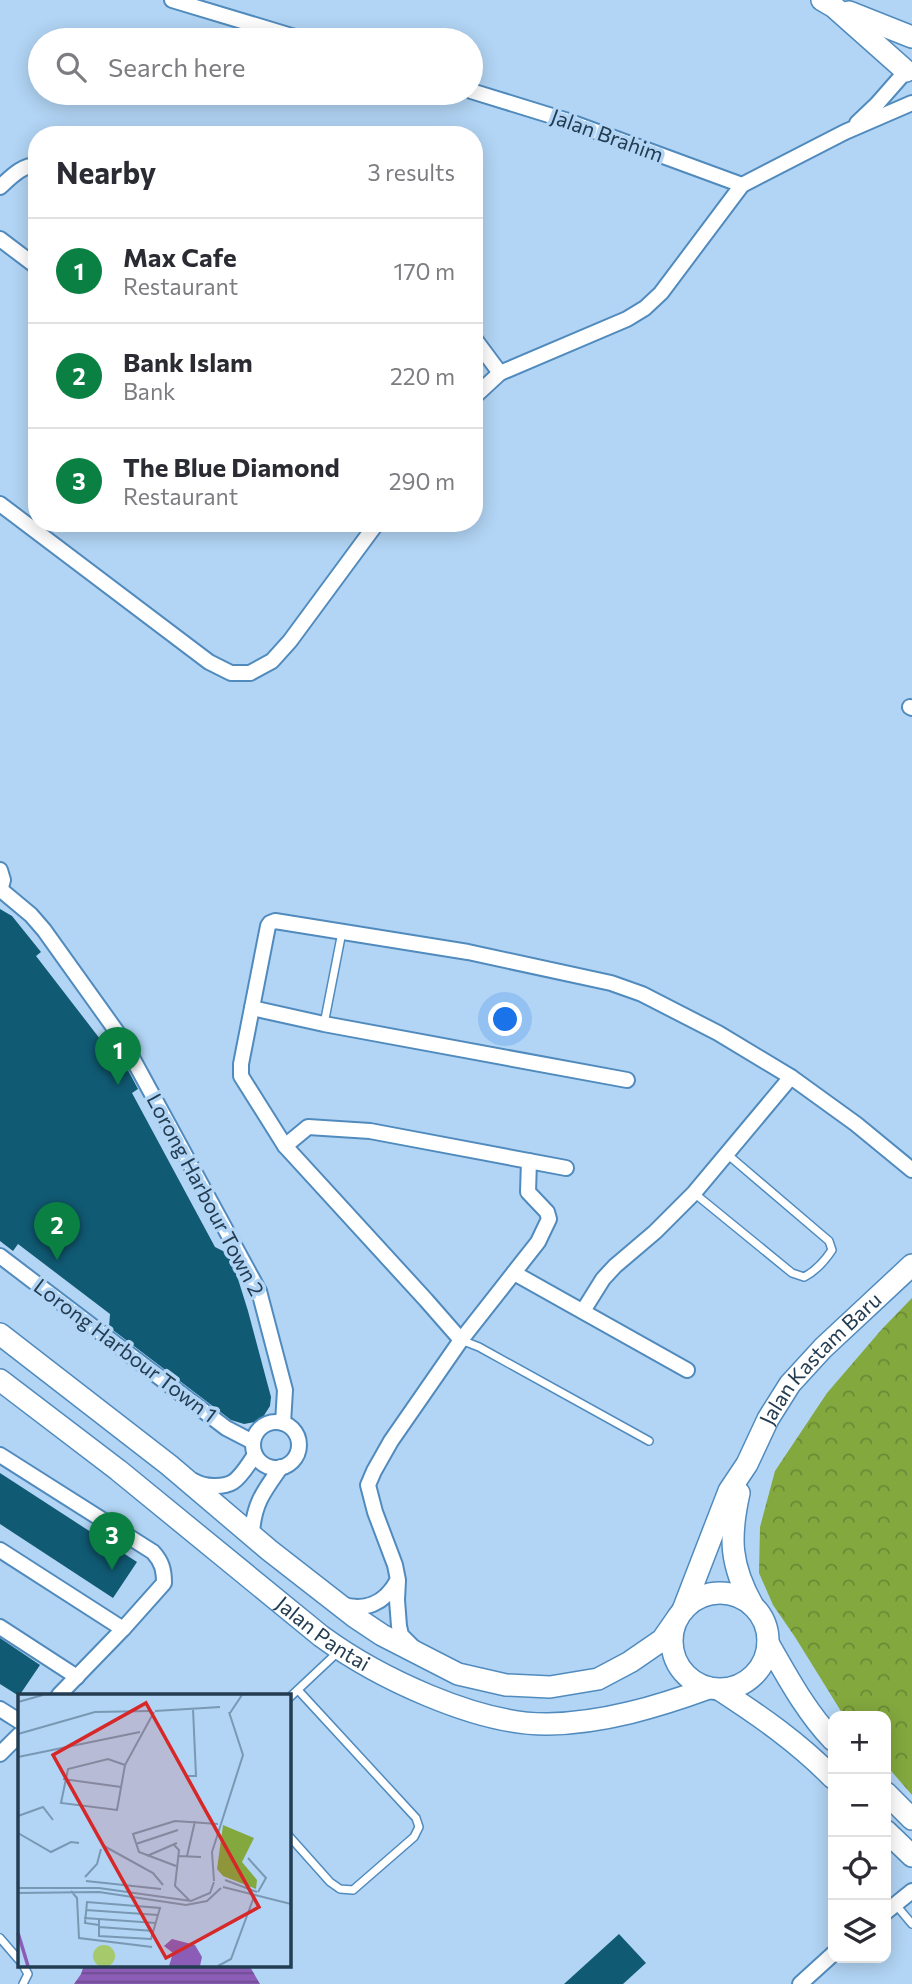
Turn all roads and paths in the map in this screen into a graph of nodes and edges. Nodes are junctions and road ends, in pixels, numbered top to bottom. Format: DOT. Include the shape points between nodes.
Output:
graph roads {
  1 [pos="172,0"];
  2 [pos="828,3"];
  3 [pos="265,28"];
  4 [pos="912,37"];
  5 [pos="912,49"];
  6 [pos="909,77"];
  7 [pos="483,95"];
  8 [pos="912,103"];
  9 [pos="845,132"];
  10 [pos="28,165"];
  11 [pos="742,185"];
  12 [pos="0,187"];
  13 [pos="0,239"];
  14 [pos="28,260"];
  15 [pos="483,350"];
  16 [pos="500,373"];
  17 [pos="483,389"];
  18 [pos="0,504"];
  19 [pos="28,525"];
  20 [pos="37,532"];
  21 [pos="370,532"];
  22 [pos="0,870"];
  23 [pos="0,890"];
  24 [pos="342,932"];
  25 [pos="252,1008"];
  26 [pos="324,1024"];
  27 [pos="790,1077"];
  28 [pos="627,1080"];
  29 [pos="285,1146"];
  30 [pos="727,1154"];
  31 [pos="528,1161"];
  32 [pos="566,1168"];
  33 [pos="912,1170"];
  34 [pos="694,1193"];
  35 [pos="0,1256"];
  36 [pos="912,1265"];
  37 [pos="514,1273"];
  38 [pos="583,1311"];
  39 [pos="0,1334"];
  40 [pos="461,1340"];
  41 [pos="687,1370"];
  42 [pos="0,1380"];
  43 [pos="283,1423"];
  44 [pos="649,1441"];
  45 [pos="254,1448"];
  46 [pos="0,1455"];
  47 [pos="747,1464"];
  48 [pos="169,1465"];
  49 [pos="281,1467"];
  50 [pos="0,1550"];
  51 [pos="269,1550"];
  52 [pos="397,1580"];
  53 [pos="332,1599"];
  54 [pos="755,1609"];
  55 [pos="681,1613"];
  56 [pos="0,1628"];
  57 [pos="123,1629"];
  58 [pos="768,1643"];
  59 [pos="340,1650"];
  60 [pos="427,1660"];
  61 [pos="77,1677"];
  62 [pos="298,1689"];
  63 [pos="714,1689"];
  64 [pos="60,1694"];
  65 [pos="290,1697"];
  66 [pos="0,1709"];
  67 [pos="18,1720"];
  68 [pos="828,1735"];
  69 [pos="18,1736"];
  70 [pos="0,1754"];
  71 [pos="829,1774"];
  72 [pos="891,1798"];
  73 [pos="912,1819"];
  74 [pos="891,1836"];
  75 [pos="290,1837"];
  76 [pos="912,1856"];
  77 [pos="912,1891"];
  78 [pos="891,1908"];
  79 [pos="912,1924"];
  80 [pos="0,1938"];
  81 [pos="18,1959"];
  82 [pos="828,1959"];
  83 [pos="24,1966"];
  84 [pos="23,1984"];
  85 [pos="800,1984"];
  1 -- 3 [label="street"];
  2 -- 4 [label="street"];
  2 -- 6 [label="street"];
  5 -- 6 [label="street" via="906,61"];
  6 -- 9 [label="street"];
  7 -- 11 [label="street, Jalan Brahim"];
  8 -- 9 [label="street"];
  9 -- 11 [label="street"];
  10 -- 12 [label="street"];
  11 -- 16 [label="street" via="645,308"];
  13 -- 14 [label="street"];
  15 -- 16 [label="street"];
  16 -- 17 [label="street"];
  18 -- 19 [label="street"];
  20 -- 21 [label="street" via="209,662 231,673 250,673 272,661"];
  22 -- 23 [label="street"];
  23 -- 43 [label="street, Lorong Harbour Town 2" via="37,923 122,1039 259,1291 285,1390"];
  24 -- 25 [label="street" via="270,923"];
  24 -- 26 [label="lane"];
  24 -- 27 [label="street" via="468,952 611,983 718,1033"];
  25 -- 26 [label="street"];
  25 -- 29 [label="street" via="241,1076"];
  26 -- 28 [label="street"];
  27 -- 30 [label="street"];
  27 -- 33 [label="street"];
  29 -- 31 [label="street" via="308,1127 370,1131"];
  29 -- 40 [label="street"];
  30 -- 34 [label="street"];
  30 -- 34 [label="lane" via="829,1241 832,1250 826,1259 804,1277 792,1273"];
  31 -- 32 [label="street"];
  31 -- 37 [label="street" via="528,1192 549,1219"];
  34 -- 38 [label="street" via="615,1266"];
  35 -- 45 [label="street, Lorong Harbour Town 1"];
  36 -- 47 [label="street, Jalan Kastam Baru" via="790,1384"];
  37 -- 38 [label="street"];
  37 -- 40 [label="street"];
  38 -- 41 [label="street"];
  39 -- 48 [label="street, Jalan Pantai"];
  40 -- 44 [label="lane"];
  40 -- 52 [label="street" via="391,1441 368,1485"];
  42 -- 59 [label="street, Jalan Pantai"];
  43 -- 45 [label="street" via="260,1428"];
  43 -- 49 [label="street" via="295,1432 299,1446 293,1460"];
  45 -- 48 [label="street" via="232,1482 219,1485 202,1486"];
  45 -- 49 [label="street" via="266,1465"];
  46 -- 57 [label="street" via="160,1559 164,1583"];
  47 -- 54 [label="street, Jalan Kastam Baru" via="733,1521 734,1558"];
  47 -- 55 [label="street, Jalan Kastam Baru" via="729,1490"];
  48 -- 51 [label="street, Jalan Pantai"];
  49 -- 51 [label="street" via="254,1513 252,1533"];
  50 -- 57 [label="street"];
  51 -- 53 [label="street, Jalan Pantai"];
  52 -- 53 [label="street" via="382,1600 370,1606 357,1608"];
  52 -- 60 [label="street" via="401,1635"];
  53 -- 60 [label="street, Jalan Pantai" via="368,1627"];
  54 -- 55 [label="street" via="742,1599 711,1594"];
  54 -- 58 [label="street" via="767,1630"];
  55 -- 60 [label="street, Jalan Pantai" via="662,1640 598,1679 550,1687 506,1685 458,1674"];
  55 -- 63 [label="street" via="673,1630 675,1660 695,1682"];
  56 -- 61 [label="street"];
  57 -- 61 [label="street"];
  58 -- 63 [label="street" via="765,1657 748,1681"];
  58 -- 68 [label="street"];
  59 -- 62 [label="lane"];
  59 -- 63 [label="street, Jalan Pantai" via="469,1712 545,1724 589,1721"];
  61 -- 64 [label="street"];
  62 -- 65 [label="lane"];
  62 -- 75 [label="lane" via="416,1818 419,1828 353,1890 330,1882"];
  63 -- 71 [label="street" via="791,1739"];
  66 -- 67 [label="street"];
  69 -- 70 [label="street"];
  72 -- 73 [label="street"];
  74 -- 76 [label="street"];
  77 -- 78 [label="street"];
  78 -- 79 [label="lane"];
  80 -- 81 [label="lane"];
  82 -- 85 [label="street"];
  83 -- 84 [label="lane" via="28,1974"];
}
